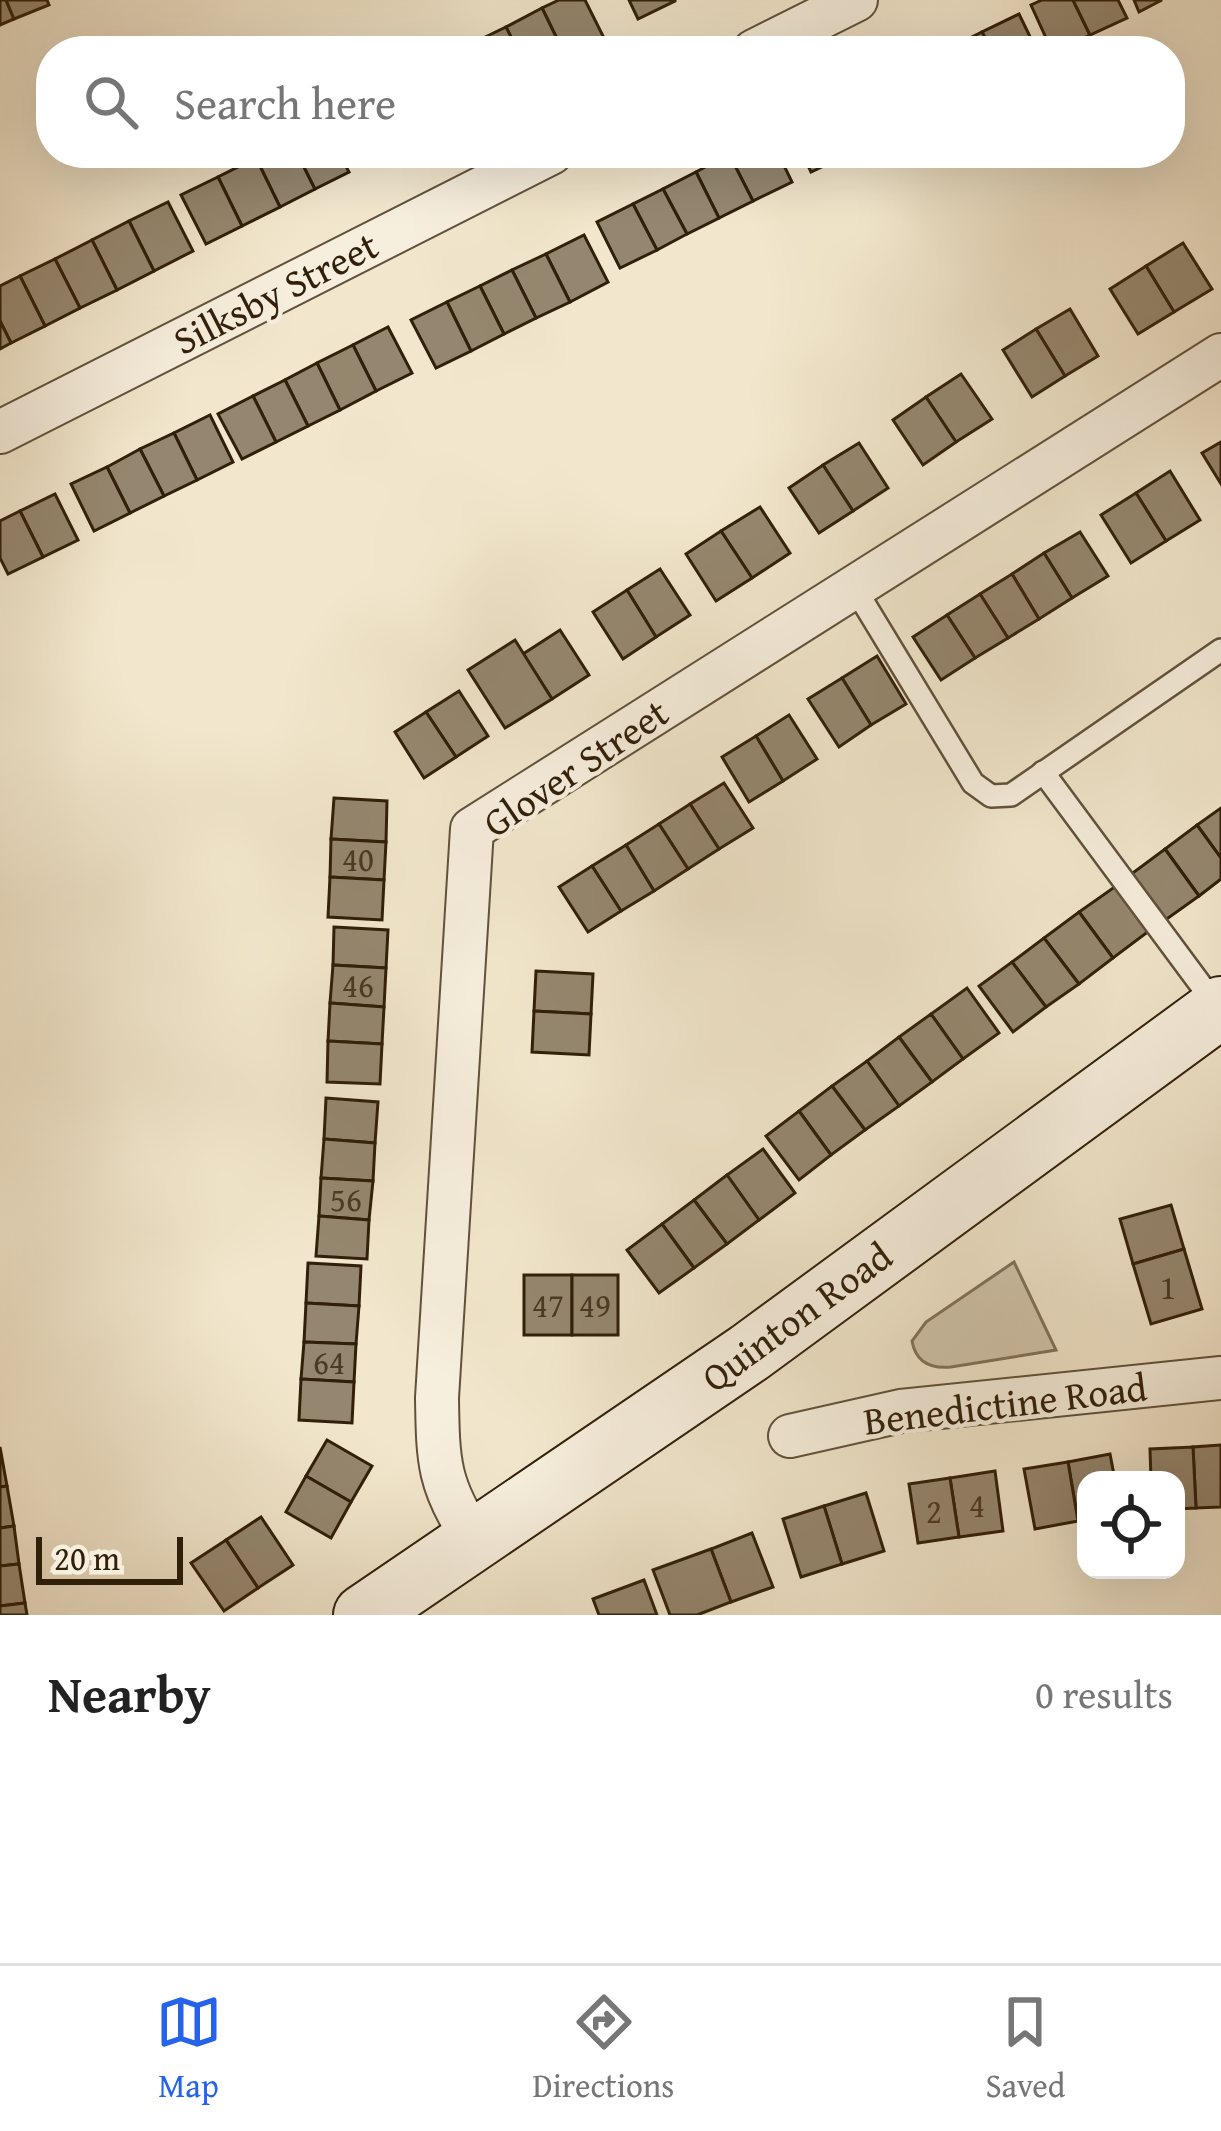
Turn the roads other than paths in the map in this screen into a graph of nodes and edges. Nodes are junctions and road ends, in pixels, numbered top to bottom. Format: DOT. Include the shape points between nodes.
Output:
graph roads {
  1 [pos="856,0"];
  2 [pos="784,36"];
  3 [pos="521,168"];
  4 [pos="1221,355"];
  5 [pos="0,432"];
  6 [pos="854,587"];
  7 [pos="1221,650"];
  8 [pos="1043,772"];
  9 [pos="1220,1008"];
  10 [pos="1221,1378"];
  11 [pos="790,1436"];
  12 [pos="475,1539"];
  13 [pos="364,1615"];
  1 -- 2 [label="street"];
  3 -- 5 [label="street, Silksby Street"];
  4 -- 6 [label="street, Glover Street"];
  6 -- 8 [label="lane" via="973,783 991,796 1011,795"];
  6 -- 12 [label="street, Glover Street" via="472,829 437,1398 442,1479"];
  7 -- 8 [label="lane"];
  8 -- 9 [label="lane"];
  9 -- 12 [label="street, Quinton Road" via="749,1353"];
  10 -- 11 [label="street, Benedictine Road" via="901,1412"];
  12 -- 13 [label="street, Quinton Road"];
}
